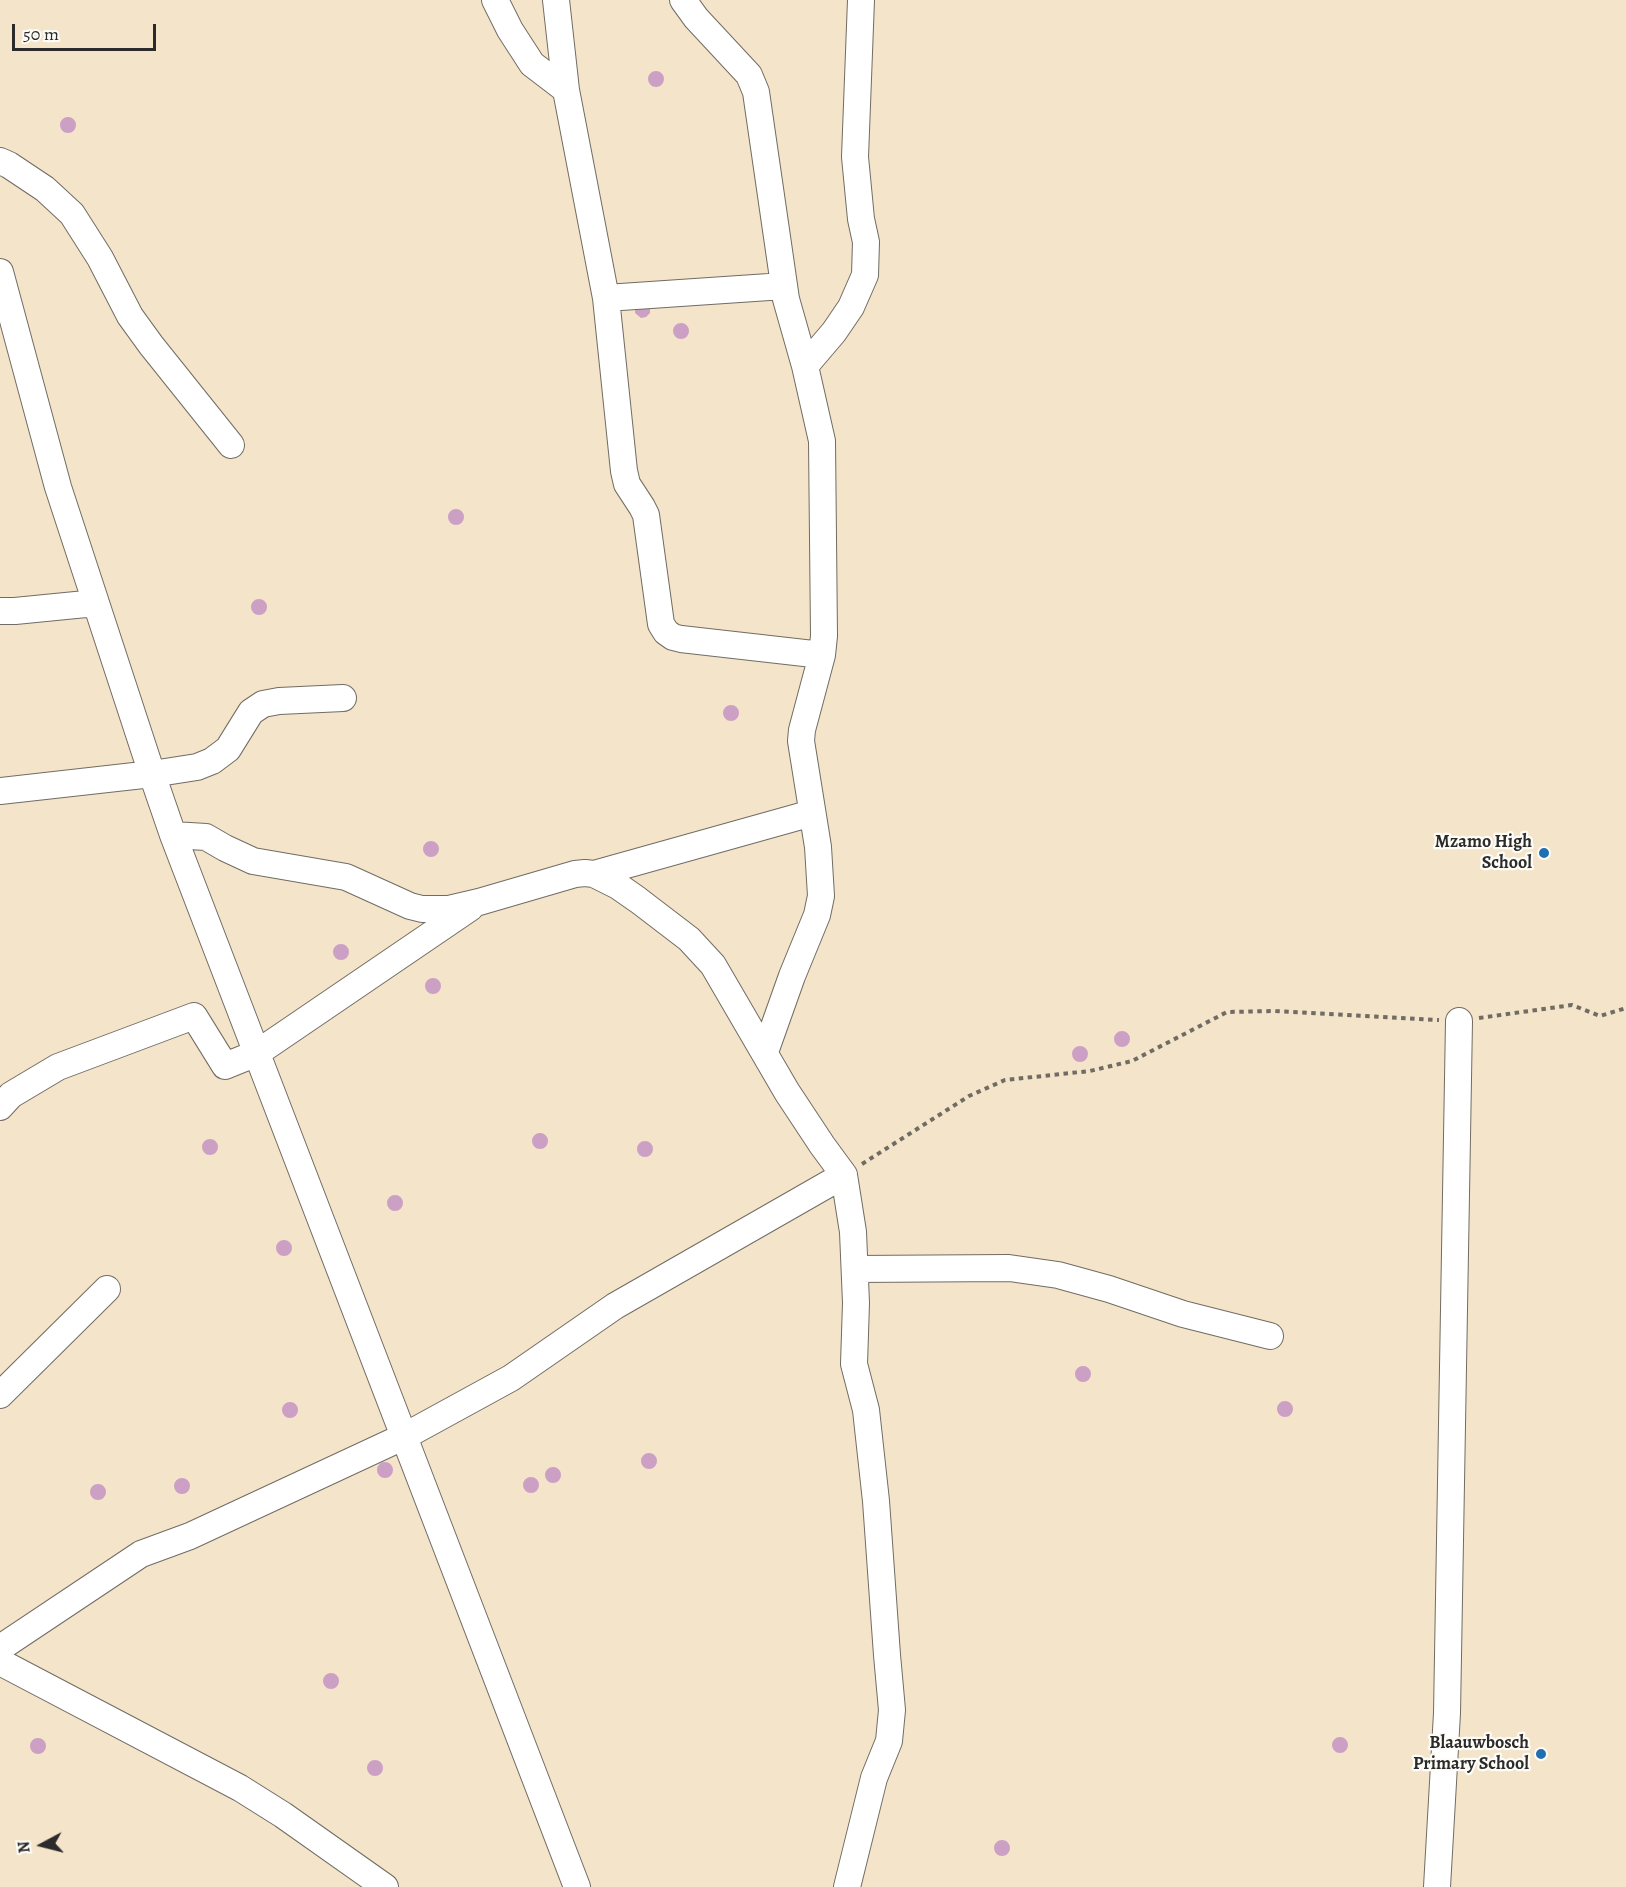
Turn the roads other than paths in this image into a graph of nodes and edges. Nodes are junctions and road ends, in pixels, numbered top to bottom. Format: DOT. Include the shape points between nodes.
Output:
graph roads {
  1 [pos="495,0"];
  2 [pos="556,0"];
  3 [pos="683,0"];
  4 [pos="861,0"];
  5 [pos="566,90"];
  6 [pos="0,161"];
  7 [pos="0,272"];
  8 [pos="784,286"];
  9 [pos="606,298"];
  10 [pos="805,366"];
  11 [pos="231,445"];
  12 [pos="96,603"];
  13 [pos="0,611"];
  14 [pos="822,655"];
  15 [pos="343,698"];
  16 [pos="152,774"];
  17 [pos="0,791"];
  18 [pos="812,813"];
  19 [pos="173,835"];
  20 [pos="594,874"];
  21 [pos="479,902"];
  22 [pos="1459,1021"];
  23 [pos="765,1052"];
  24 [pos="257,1053"];
  25 [pos="0,1107"];
  26 [pos="844,1175"];
  27 [pos="855,1269"];
  28 [pos="107,1289"];
  29 [pos="1270,1336"];
  30 [pos="0,1395"];
  31 [pos="405,1436"];
  32 [pos="0,1648"];
  33 [pos="0,1662"];
  34 [pos="385,1887"];
  35 [pos="577,1887"];
  36 [pos="848,1887"];
  37 [pos="1437,1887"];
  1 -- 5 [label="street" via="532,64"];
  2 -- 5 [label="street"];
  3 -- 8 [label="street" via="749,75 756,92"];
  4 -- 10 [label="street" via="855,157 866,275 851,307"];
  5 -- 9 [label="street"];
  6 -- 11 [label="street" via="45,189 72,214 130,316"];
  7 -- 12 [label="street" via="58,487"];
  8 -- 9 [label="street"];
  8 -- 10 [label="street"];
  9 -- 14 [label="street" via="624,471 627,484 646,515 661,624 666,632 681,639"];
  10 -- 14 [label="street" via="822,441"];
  12 -- 13 [label="street"];
  12 -- 16 [label="street"];
  14 -- 18 [label="street" via="801,730"];
  15 -- 16 [label="street" via="263,704 251,712 228,749 212,761"];
  16 -- 17 [label="street"];
  16 -- 19 [label="street"];
  18 -- 20 [label="street"];
  18 -- 23 [label="street" via="818,847 820,906"];
  19 -- 21 [label="street" via="206,837 253,861 346,877 423,909 449,909"];
  19 -- 24 [label="street"];
  20 -- 21 [label="street" via="574,874"];
  20 -- 23 [label="street" via="618,886 689,939 713,965"];
  21 -- 24 [label="street"];
  22 -- 37 [label="street" via="1447,1713"];
  23 -- 26 [label="street"];
  24 -- 25 [label="street" via="225,1065 194,1016 58,1067 11,1095"];
  24 -- 31 [label="street"];
  26 -- 27 [label="street" via="854,1232"];
  26 -- 31 [label="street" via="615,1306 511,1378"];
  27 -- 29 [label="street" via="1010,1268 1058,1275"];
  27 -- 36 [label="street" via="854,1364 867,1421 876,1501 892,1710 889,1741 874,1778"];
  28 -- 30 [label="street"];
  31 -- 32 [label="street" via="190,1536 141,1554"];
  31 -- 35 [label="street"];
  33 -- 34 [label="street" via="240,1788"];
}
